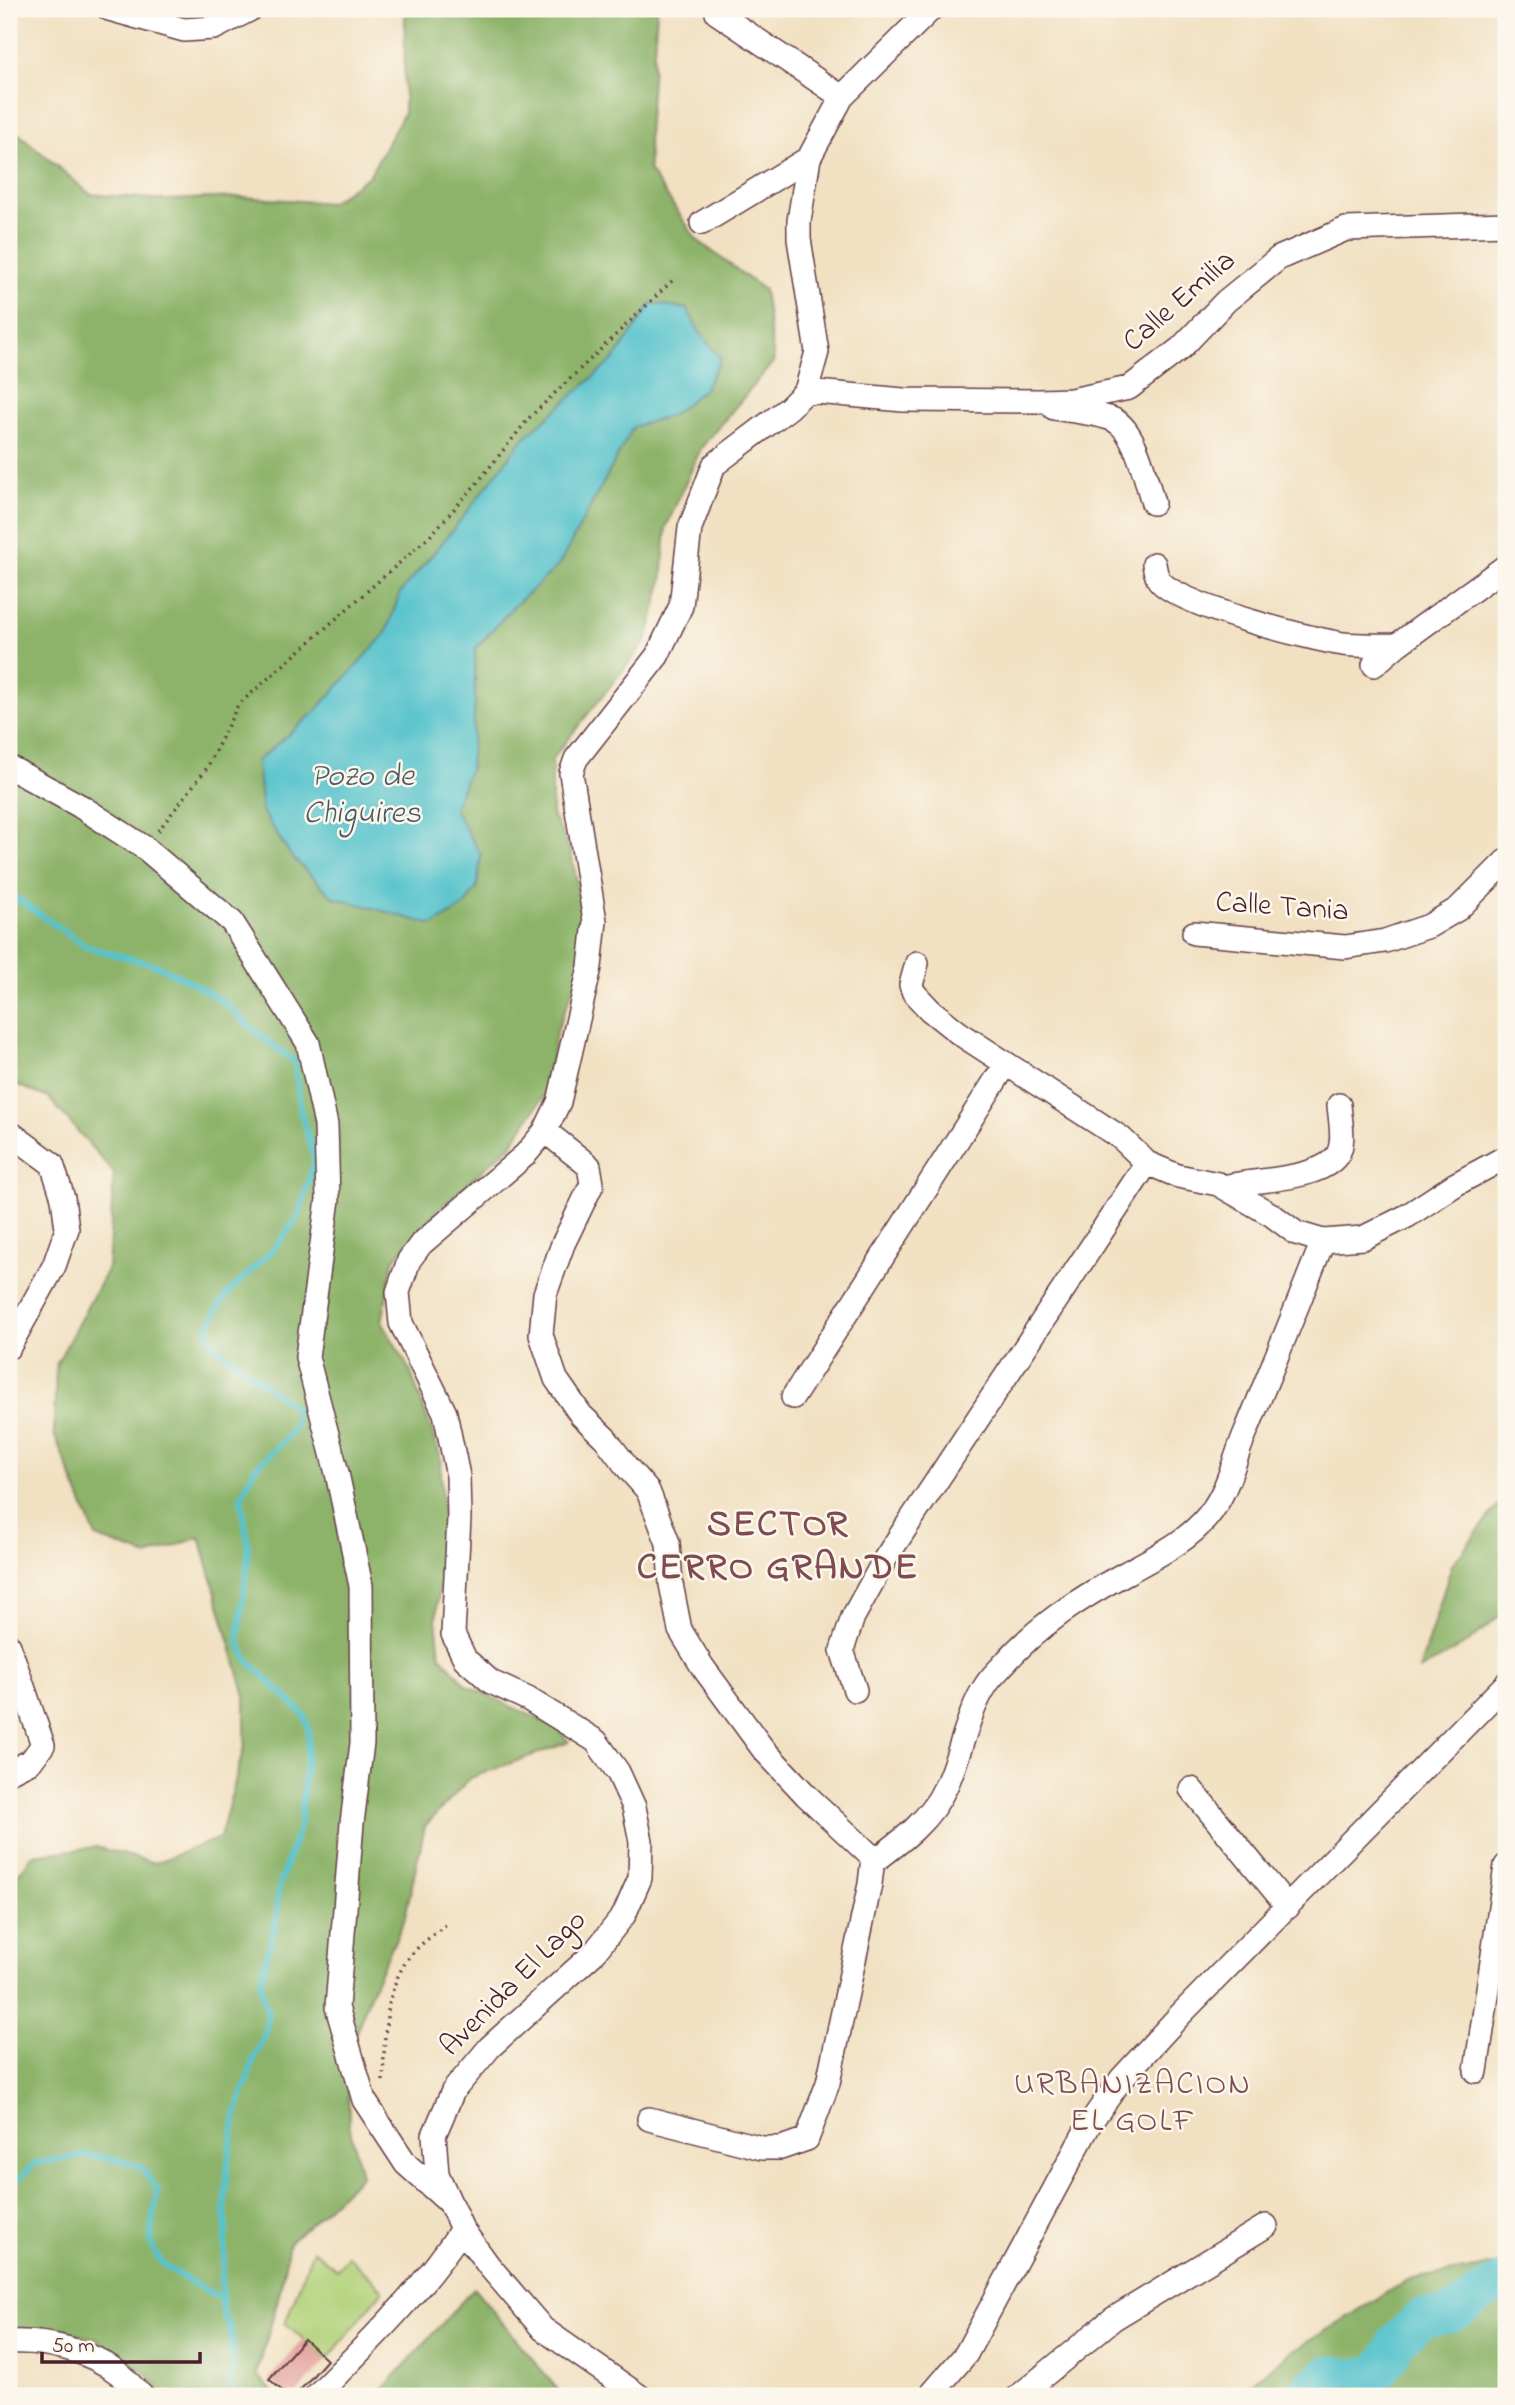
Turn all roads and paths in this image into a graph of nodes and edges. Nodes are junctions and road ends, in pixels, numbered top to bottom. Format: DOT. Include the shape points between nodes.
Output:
graph roads {
  1 [pos="109,9"];
  2 [pos="251,9"];
  3 [pos="931,9"];
  4 [pos="718,13"];
  5 [pos="842,97"];
  6 [pos="809,158"];
  7 [pos="702,223"];
  8 [pos="1506,224"];
  9 [pos="674,279"];
  10 [pos="806,391"];
  11 [pos="1039,401"];
  12 [pos="1153,503"];
  13 [pos="1154,564"];
  14 [pos="1506,566"];
  15 [pos="1397,645"];
  16 [pos="1374,665"];
  17 [pos="9,767"];
  18 [pos="145,848"];
  19 [pos="1506,861"];
  20 [pos="1194,933"];
  21 [pos="917,963"];
  22 [pos="1006,1064"];
  23 [pos="1339,1105"];
  24 [pos="545,1131"];
  25 [pos="9,1132"];
  26 [pos="1506,1157"];
  27 [pos="1147,1163"];
  28 [pos="1224,1187"];
  29 [pos="1323,1241"];
  30 [pos="9,1347"];
  31 [pos="793,1396"];
  32 [pos="9,1646"];
  33 [pos="1506,1684"];
  34 [pos="855,1690"];
  35 [pos="9,1772"];
  36 [pos="1191,1789"];
  37 [pos="873,1858"];
  38 [pos="1506,1866"];
  39 [pos="1288,1907"];
  40 [pos="448,1923"];
  41 [pos="1476,2071"];
  42 [pos="383,2082"];
  43 [pos="649,2119"];
  44 [pos="450,2202"];
  45 [pos="1266,2226"];
  46 [pos="462,2229"];
  47 [pos="9,2342"];
  48 [pos="142,2396"];
  49 [pos="316,2396"];
  50 [pos="639,2396"];
  51 [pos="930,2396"];
  52 [pos="1019,2396"];
  1 -- 2 [label="street" via="184,30 214,28"];
  3 -- 5 [label="street"];
  4 -- 5 [label="street"];
  5 -- 6 [label="street"];
  6 -- 7 [label="street"];
  6 -- 10 [label="street" via="799,239 817,352"];
  8 -- 11 [label="street, Calle Emilia" via="1346,229 1279,258 1226,301 1181,348 1129,388 1071,400"];
  9 -- 18 [label="path" via="529,418 431,536 238,705 207,768"];
  10 -- 11 [label="street, Calle Emilia" via="903,400"];
  10 -- 24 [label="street, Avenida El Lago" via="714,465 690,528 681,606 657,656 576,759 571,773 595,921 590,967 559,1102"];
  11 -- 12 [label="street" via="1114,420 1125,429"];
  13 -- 15 [label="street" via="1159,580 1171,590 1276,630 1344,644"];
  14 -- 15 [label="street"];
  15 -- 16 [label="street"];
  17 -- 18 [label="street"];
  18 -- 44 [label="street" via="232,922 308,1043 326,1125 328,1199 307,1357 361,1586 362,1743 337,2007 364,2100 406,2164"];
  19 -- 20 [label="street, Calle Tania" via="1458,909 1429,926 1385,941 1345,947"];
  21 -- 22 [label="street" via="911,985 914,993 959,1033"];
  22 -- 27 [label="street" via="1121,1138"];
  22 -- 31 [label="street"];
  23 -- 28 [label="street" via="1341,1147 1328,1164 1308,1173"];
  24 -- 37 [label="street" via="589,1166 592,1184 545,1294 541,1335 556,1379 581,1415 648,1491 668,1543 680,1630 702,1665 763,1749"];
  24 -- 44 [label="street, Avenida El Lago" via="409,1260 398,1293 401,1323 445,1413 458,1476 453,1634 465,1660 491,1682 596,1741 618,1772 634,1807 641,1841 640,1878 624,1916 593,1954 489,2047 453,2091 434,2134 437,2174"];
  25 -- 30 [label="street" via="52,1164 67,1229 54,1266"];
  26 -- 29 [label="street" via="1363,1238"];
  27 -- 28 [label="street"];
  27 -- 34 [label="street" via="886,1559 853,1617 842,1650"];
  28 -- 29 [label="street" via="1296,1233"];
  29 -- 37 [label="street" via="1229,1481 1208,1516 1169,1550 1081,1597 1015,1651 986,1685 946,1788 931,1813 907,1837"];
  32 -- 35 [label="street" via="43,1745 31,1761"];
  33 -- 39 [label="street"];
  36 -- 39 [label="street"];
  37 -- 43 [label="street" via="828,2083 807,2139 781,2148 762,2148"];
  38 -- 41 [label="street"];
  39 -- 51 [label="street" via="1122,2078 1090,2123 966,2354"];
  40 -- 42 [label="path" via="411,1956 394,1984"];
  44 -- 46 [label="street, Avenida El Lago"];
  45 -- 52 [label="street" via="1113,2319"];
  46 -- 49 [label="street" via="396,2315"];
  46 -- 50 [label="street, Avenida El Lago" via="543,2329"];
  47 -- 48 [label="street" via="60,2347 87,2356 116,2372"];
}
